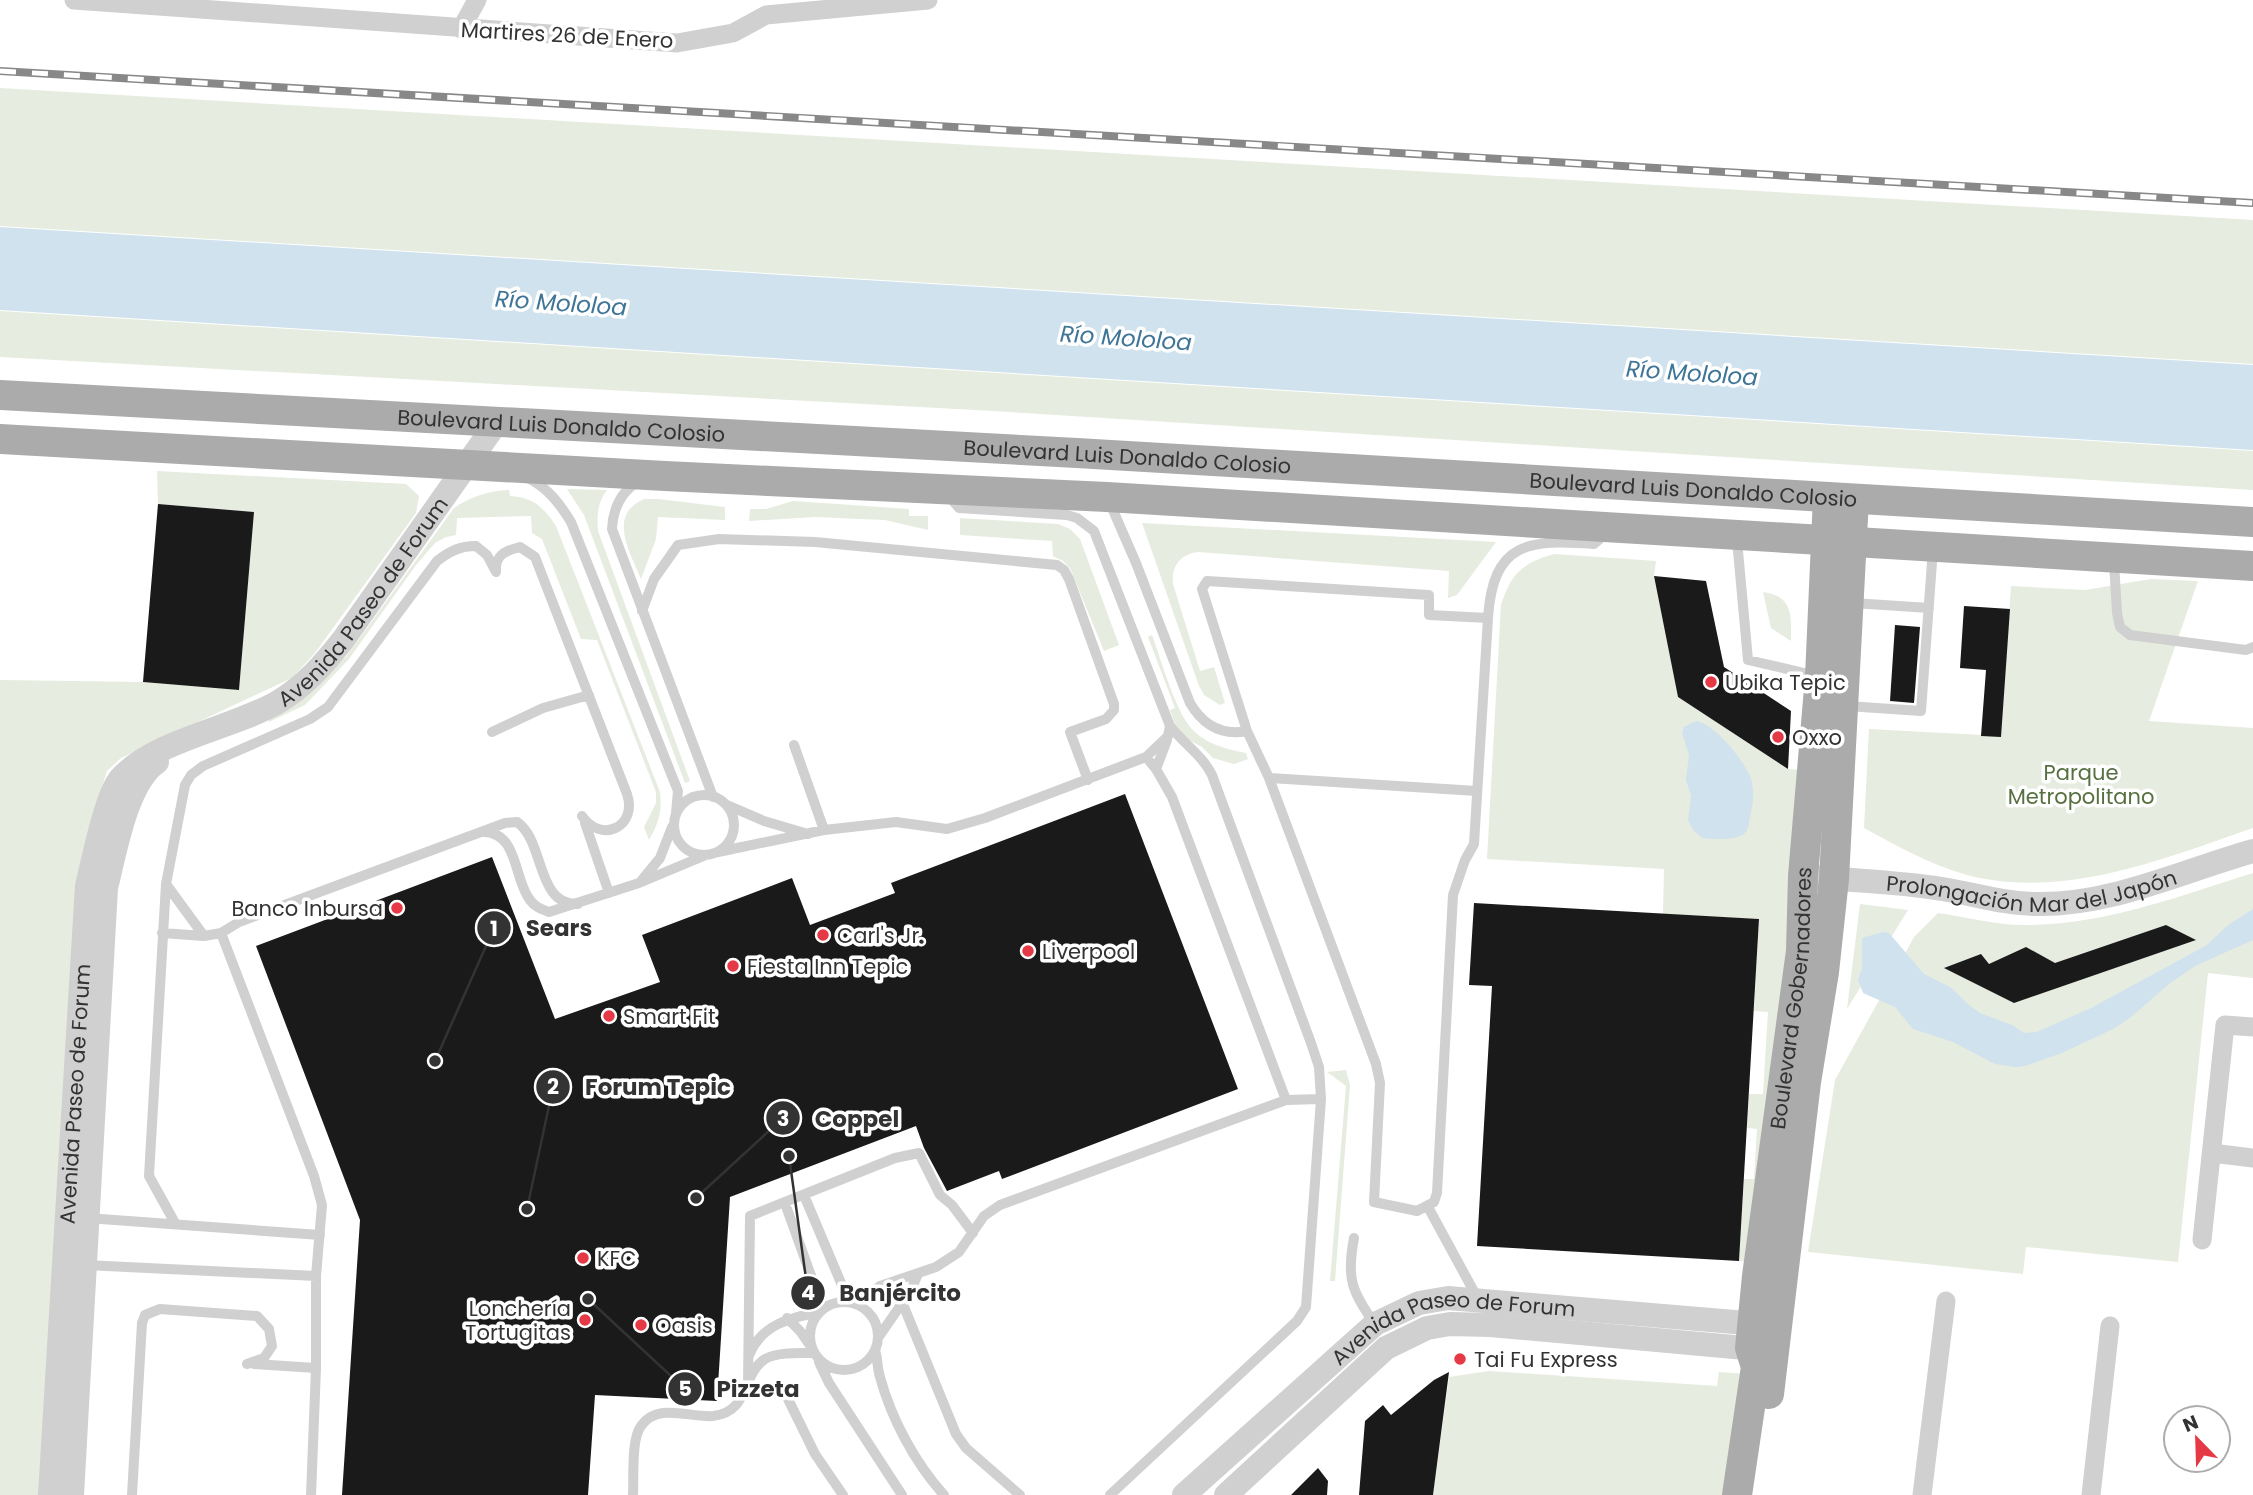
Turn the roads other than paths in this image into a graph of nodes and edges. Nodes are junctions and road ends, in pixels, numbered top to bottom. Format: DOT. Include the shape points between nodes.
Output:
graph roads {
  1 [pos="74,0"];
  2 [pos="477,0"];
  3 [pos="928,0"];
  4 [pos="779,7"];
  5 [pos="286,8"];
  6 [pos="461,29"];
  7 [pos="0,395"];
  8 [pos="497,422"];
  9 [pos="0,439"];
  10 [pos="1077,453"];
  11 [pos="475,466"];
  12 [pos="1435,475"];
  13 [pos="665,476"];
  14 [pos="827,483"];
  15 [pos="943,489"];
  16 [pos="1107,497"];
  17 [pos="1841,498"];
  18 [pos="2253,522"];
  19 [pos="1612,528"];
  20 [pos="1737,536"];
  21 [pos="1839,541"];
  22 [pos="1933,547"];
  23 [pos="2113,558"];
  24 [pos="2253,566"];
  25 [pos="1848,603"];
  26 [pos="1929,608"];
  27 [pos="642,611"];
  28 [pos="1488,618"];
  29 [pos="2253,647"];
  30 [pos="1820,677"];
  31 [pos="589,695"];
  32 [pos="1843,706"];
  33 [pos="1169,731"];
  34 [pos="1247,731"];
  35 [pos="492,732"];
  36 [pos="794,745"];
  37 [pos="1146,757"];
  38 [pos="1156,769"];
  39 [pos="1269,778"];
  40 [pos="1088,780"];
  41 [pos="1477,791"];
  42 [pos="713,797"];
  43 [pos="724,803"];
  44 [pos="676,813"];
  45 [pos="673,825"];
  46 [pos="824,830"];
  47 [pos="477,832"];
  48 [pos="809,834"];
  49 [pos="718,852"];
  50 [pos="2252,853"];
  51 [pos="706,855"];
  52 [pos="1803,876"];
  53 [pos="1834,879"];
  54 [pos="639,883"];
  55 [pos="166,884"];
  56 [pos="609,893"];
  57 [pos="578,904"];
  58 [pos="162,933"];
  59 [pos="221,933"];
  60 [pos="204,936"];
  61 [pos="2253,1027"];
  62 [pos="1321,1099"];
  63 [pos="1286,1100"];
  64 [pos="2212,1153"];
  65 [pos="2253,1158"];
  66 [pos="806,1200"];
  67 [pos="1428,1207"];
  68 [pos="787,1209"];
  69 [pos="77,1217"];
  70 [pos="175,1223"];
  71 [pos="973,1233"];
  72 [pos="320,1235"];
  73 [pos="1354,1238"];
  74 [pos="2202,1240"];
  75 [pos="74,1264"];
  76 [pos="918,1274"];
  77 [pos="316,1276"];
  78 [pos="1478,1300"];
  79 [pos="1946,1301"];
  80 [pos="902,1302"];
  81 [pos="852,1303"];
  82 [pos="821,1310"];
  83 [pos="787,1318"];
  84 [pos="1375,1324"];
  85 [pos="1490,1325"];
  86 [pos="2110,1326"];
  87 [pos="1763,1337"];
  88 [pos="878,1338"];
  89 [pos="1390,1345"];
  90 [pos="875,1350"];
  91 [pos="814,1353"];
  92 [pos="748,1358"];
  93 [pos="316,1368"];
  94 [pos="748,1385"];
  95 [pos="787,1397"];
  96 [pos="50,1495"];
  97 [pos="72,1495"];
  98 [pos="132,1495"];
  99 [pos="311,1495"];
  100 [pos="633,1495"];
  101 [pos="843,1495"];
  102 [pos="902,1495"];
  103 [pos="944,1495"];
  104 [pos="1020,1495"];
  105 [pos="1110,1495"];
  106 [pos="1185,1495"];
  107 [pos="1226,1495"];
  108 [pos="1737,1495"];
  109 [pos="1757,1495"];
  110 [pos="1922,1495"];
  111 [pos="2091,1495"];
  1 -- 5 [label="street, Martires 26 de Enero"];
  2 -- 6 [label="street"];
  3 -- 4 [label="street, Martires 26 de Enero"];
  4 -- 6 [label="street, Martires 26 de Enero" via="733,33 677,44"];
  5 -- 6 [label="street, Martires 26 de Enero"];
  7 -- 8 [label="main road, Boulevard Luis Donaldo Colosio"];
  8 -- 10 [label="main road, Boulevard Luis Donaldo Colosio"];
  8 -- 11 [label="street, Avenida Paseo de Forum"];
  9 -- 11 [label="main road, Boulevard Luis Donaldo Colosio"];
  10 -- 12 [label="main road, Boulevard Luis Donaldo Colosio"];
  10 -- 14 [label="main road" via="1086,456 1091,466 1080,481 852,470"];
  11 -- 13 [label="main road, Boulevard Luis Donaldo Colosio"];
  11 -- 44 [label="lane" via="511,470 536,482 556,499 571,522 675,784"];
  11 -- 69 [label="street, Avenida Paseo de Forum" via="318,670 275,703 142,761 119,780 104,817 87,886"];
  12 -- 16 [label="main road" via="1408,487 1137,471 1114,481"];
  12 -- 17 [label="main road, Boulevard Luis Donaldo Colosio"];
  13 -- 14 [label="main road, Boulevard Luis Donaldo Colosio"];
  13 -- 27 [label="lane" via="645,478 630,486 613,515 612,529"];
  14 -- 15 [label="main road, Boulevard Luis Donaldo Colosio"];
  15 -- 16 [label="main road, Boulevard Luis Donaldo Colosio"];
  15 -- 33 [label="lane" via="959,509 1067,515 1087,524 1099,541"];
  16 -- 19 [label="main road, Boulevard Luis Donaldo Colosio"];
  16 -- 34 [label="lane" via="1197,716 1222,732"];
  17 -- 18 [label="main road, Boulevard Luis Donaldo Colosio"];
  17 -- 21 [label="main road, Boulevard Gobernadores"];
  19 -- 20 [label="main road, Boulevard Luis Donaldo Colosio"];
  19 -- 28 [label="lane" via="1594,544 1553,541 1518,550 1494,578"];
  20 -- 21 [label="main road, Boulevard Luis Donaldo Colosio"];
  20 -- 30 [label="lane" via="1748,660"];
  21 -- 22 [label="main road, Boulevard Luis Donaldo Colosio"];
  21 -- 25 [label="main road, Boulevard Gobernadores"];
  21 -- 30 [label="main road, Boulevard Gobernadores"];
  22 -- 23 [label="main road, Boulevard Luis Donaldo Colosio"];
  22 -- 26 [label="lane"];
  23 -- 24 [label="main road, Boulevard Luis Donaldo Colosio"];
  23 -- 29 [label="lane" via="2116,614 2120,627 2130,635 2246,650"];
  25 -- 26 [label="lane"];
  25 -- 32 [label="main road, Boulevard Gobernadores"];
  26 -- 32 [label="lane" via="1921,711"];
  27 -- 40 [label="lane" via="654,579 678,545 719,539 815,542 1057,565 1069,579 1114,704 1106,719 1070,732"];
  27 -- 42 [label="lane"];
  28 -- 34 [label="lane" via="1429,615 1429,595 1207,581 1202,589"];
  28 -- 41 [label="lane"];
  30 -- 52 [label="main road, Boulevard Gobernadores"];
  31 -- 35 [label="lane" via="543,708"];
  31 -- 55 [label="lane" via="535,557 520,547 508,550 495,562 496,572 477,546 457,548 437,561 328,707 191,775 182,797"];
  31 -- 56 [label="lane" via="631,808 623,823 601,831 582,816"];
  32 -- 53 [label="main road, Boulevard Gobernadores"];
  33 -- 37 [label="lane"];
  33 -- 38 [label="lane"];
  33 -- 62 [label="lane" via="1205,761 1212,775 1319,1067"];
  34 -- 39 [label="lane"];
  36 -- 46 [label="lane"];
  37 -- 38 [label="lane"];
  37 -- 40 [label="lane"];
  38 -- 63 [label="lane" via="1172,797"];
  39 -- 41 [label="lane"];
  39 -- 67 [label="lane" via="1376,1064 1380,1083 1374,1202 1417,1211"];
  40 -- 46 [label="lane" via="947,828 896,822"];
  41 -- 67 [label="lane" via="1474,844 1454,895 1437,1193"];
  42 -- 43 [label="lane"];
  42 -- 44 [label="lane" via="689,799"];
  43 -- 48 [label="lane"];
  43 -- 49 [label="lane" via="732,814 733,832"];
  44 -- 45 [label="lane"];
  45 -- 51 [label="lane" via="683,848"];
  45 -- 54 [label="lane" via="660,858"];
  46 -- 48 [label="lane"];
  47 -- 57 [label="lane" via="505,841 524,891 538,908 549,912"];
  47 -- 57 [label="lane" via="505,822 524,826 554,895"];
  47 -- 59 [label="lane" via="239,922"];
  48 -- 49 [label="lane"];
  49 -- 51 [label="lane"];
  50 -- 53 [label="street, Prolongación Mar del Japón" via="2102,897 2048,903"];
  51 -- 54 [label="lane"];
  52 -- 53 [label="street, Prolongación Mar del Japón"];
  52 -- 87 [label="main road, Boulevard Gobernadores" via="1801,951"];
  53 -- 87 [label="main road, Boulevard Gobernadores" via="1824,972"];
  54 -- 56 [label="lane"];
  55 -- 58 [label="lane"];
  55 -- 60 [label="lane"];
  56 -- 57 [label="lane"];
  58 -- 60 [label="lane"];
  58 -- 70 [label="lane" via="149,1176"];
  59 -- 60 [label="lane"];
  59 -- 72 [label="lane" via="319,1190"];
  61 -- 64 [label="street" via="2225,1025"];
  62 -- 63 [label="lane"];
  62 -- 105 [label="lane" via="1306,1307 1297,1321"];
  63 -- 71 [label="lane" via="1000,1205 984,1216"];
  64 -- 65 [label="street"];
  64 -- 74 [label="street"];
  66 -- 81 [label="lane"];
  67 -- 78 [label="lane"];
  68 -- 82 [label="lane"];
  69 -- 70 [label="lane"];
  69 -- 75 [label="street, Avenida Paseo de Forum"];
  70 -- 72 [label="lane"];
  71 -- 76 [label="lane" via="960,1252"];
  71 -- 92 [label="lane" via="940,1195 919,1153 895,1158 750,1216"];
  72 -- 77 [label="lane"];
  73 -- 84 [label="lane" via="1349,1259 1351,1281"];
  75 -- 77 [label="lane"];
  75 -- 96 [label="street, Avenida Paseo de Forum"];
  75 -- 97 [label="street, Avenida Paseo de Forum"];
  76 -- 80 [label="lane"];
  76 -- 81 [label="lane" via="880,1286"];
  77 -- 93 [label="lane"];
  78 -- 84 [label="street, Avenida Paseo de Forum" via="1448,1298 1419,1303"];
  78 -- 85 [label="lane"];
  78 -- 87 [label="street, Avenida Paseo de Forum"];
  79 -- 110 [label="street"];
  80 -- 88 [label="lane"];
  80 -- 104 [label="lane" via="956,1434"];
  81 -- 82 [label="lane"];
  81 -- 88 [label="lane" via="870,1314"];
  82 -- 83 [label="lane"];
  82 -- 91 [label="lane" via="810,1328"];
  83 -- 91 [label="lane"];
  83 -- 92 [label="lane" via="760,1336"];
  84 -- 89 [label="lane"];
  84 -- 106 [label="street, Avenida Paseo de Forum"];
  85 -- 87 [label="street, Avenida Paseo de Forum"];
  85 -- 89 [label="street, Avenida Paseo de Forum" via="1427,1328"];
  86 -- 111 [label="street"];
  87 -- 108 [label="main road, Boulevard Gobernadores"];
  87 -- 109 [label="main road, Boulevard Gobernadores"];
  88 -- 90 [label="lane"];
  89 -- 107 [label="street, Avenida Paseo de Forum"];
  90 -- 91 [label="lane" via="863,1365 851,1370 832,1369"];
  90 -- 103 [label="lane" via="895,1417"];
  91 -- 94 [label="lane" via="766,1358 754,1368"];
  91 -- 102 [label="lane"];
  92 -- 94 [label="lane"];
  93 -- 98 [label="lane" via="247,1364 264,1358 272,1346 266,1323 257,1316 160,1309 145,1315"];
  93 -- 99 [label="lane"];
  94 -- 100 [label="lane" via="742,1399 723,1413 658,1413 648,1418 636,1439"];
  95 -- 101 [label="lane" via="815,1454"];
}
